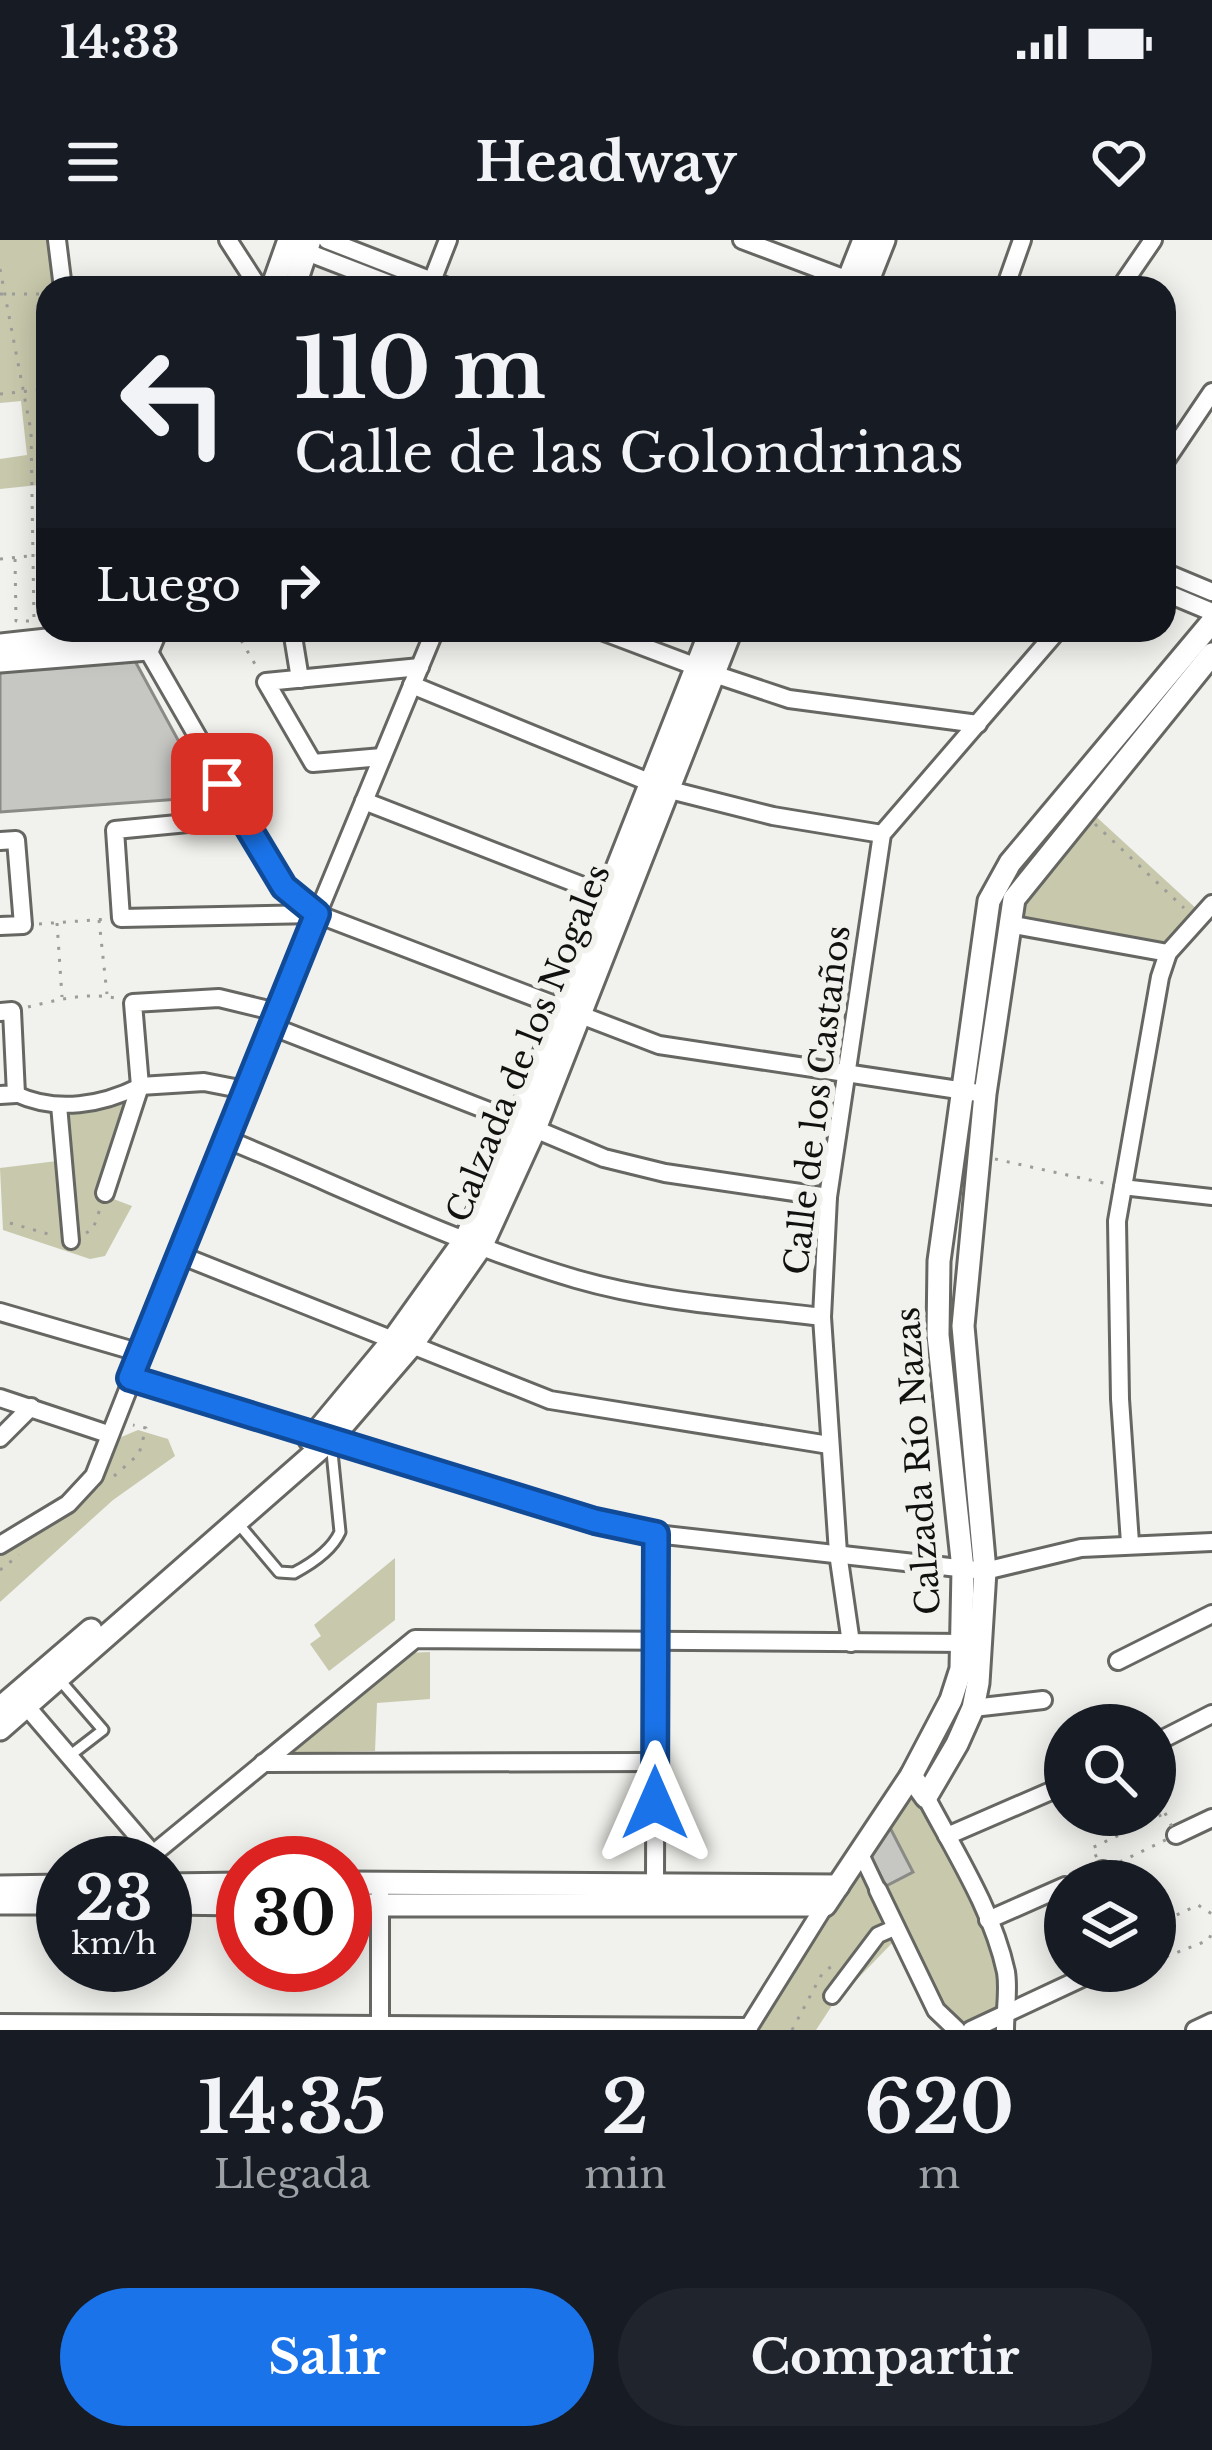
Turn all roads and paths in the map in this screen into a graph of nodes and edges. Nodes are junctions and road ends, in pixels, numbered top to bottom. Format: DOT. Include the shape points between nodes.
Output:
graph roads {
  1 [pos="56,240"];
  2 [pos="228,240"];
  3 [pos="326,240"];
  4 [pos="448,240"];
  5 [pos="742,240"];
  6 [pos="864,240"];
  7 [pos="884,240"];
  8 [pos="1022,240"];
  9 [pos="1153,240"];
  10 [pos="298,244"];
  11 [pos="0,269"];
  12 [pos="60,276"];
  13 [pos="252,276"];
  14 [pos="279,276"];
  15 [pos="295,276"];
  16 [pos="372,276"];
  17 [pos="418,276"];
  18 [pos="442,276"];
  19 [pos="831,276"];
  20 [pos="858,276"];
  21 [pos="862,276"];
  22 [pos="1009,276"];
  23 [pos="1128,276"];
  24 [pos="2,293"];
  25 [pos="36,294"];
  26 [pos="36,391"];
  27 [pos="26,392"];
  28 [pos="1212,392"];
  29 [pos="0,394"];
  30 [pos="1176,446"];
  31 [pos="32,554"];
  32 [pos="36,554"];
  33 [pos="14,556"];
  34 [pos="0,559"];
  35 [pos="1176,577"];
  36 [pos="1212,592"];
  37 [pos="1176,597"];
  38 [pos="1212,612"];
  39 [pos="1212,622"];
  40 [pos="44,642"];
  41 [pos="106,642"];
  42 [pos="149,642"];
  43 [pos="243,642"];
  44 [pos="294,642"];
  45 [pos="430,642"];
  46 [pos="631,642"];
  47 [pos="710,642"];
  48 [pos="724,642"];
  49 [pos="1048,642"];
  50 [pos="0,645"];
  51 [pos="1212,654"];
  52 [pos="0,661"];
  53 [pos="706,670"];
  54 [pos="416,676"];
  55 [pos="300,679"];
  56 [pos="266,682"];
  57 [pos="977,724"];
  58 [pos="382,757"];
  59 [pos="658,786"];
  60 [pos="364,801"];
  61 [pos="1082,813"];
  62 [pos="240,818"];
  63 [pos="882,834"];
  64 [pos="0,842"];
  65 [pos="606,896"];
  66 [pos="1212,904"];
  67 [pos="317,914"];
  68 [pos="121,918"];
  69 [pos="99,920"];
  70 [pos="1198,921"];
  71 [pos="57,922"];
  72 [pos="1008,924"];
  73 [pos="23,925"];
  74 [pos="0,926"];
  75 [pos="1168,953"];
  76 [pos="107,996"];
  77 [pos="62,999"];
  78 [pos="133,1003"];
  79 [pos="6,1012"];
  80 [pos="569,1013"];
  81 [pos="274,1019"];
  82 [pos="847,1075"];
  83 [pos="140,1085"];
  84 [pos="245,1090"];
  85 [pos="974,1093"];
  86 [pos="8,1094"];
  87 [pos="59,1105"];
  88 [pos="526,1125"];
  89 [pos="226,1139"];
  90 [pos="979,1156"];
  91 [pos="1122,1187"];
  92 [pos="105,1193"];
  93 [pos="828,1197"];
  94 [pos="1212,1197"];
  95 [pos="10,1223"];
  96 [pos="71,1241"];
  97 [pos="474,1241"];
  98 [pos="180,1255"];
  99 [pos="0,1312"];
  100 [pos="822,1317"];
  101 [pos="402,1343"];
  102 [pos="140,1353"];
  103 [pos="130,1378"];
  104 [pos="0,1398"];
  105 [pos="31,1408"];
  106 [pos="108,1433"];
  107 [pos="324,1436"];
  108 [pos="0,1438"];
  109 [pos="829,1445"];
  110 [pos="263,1490"];
  111 [pos="236,1521"];
  112 [pos="656,1534"];
  113 [pos="1212,1542"];
  114 [pos="1130,1543"];
  115 [pos="0,1545"];
  116 [pos="838,1553"];
  117 [pos="974,1570"];
  118 [pos="136,1601"];
  119 [pos="1212,1614"];
  120 [pos="656,1639"];
  121 [pos="850,1643"];
  122 [pos="973,1643"];
  123 [pos="1118,1660"];
  124 [pos="58,1678"];
  125 [pos="1043,1700"];
  126 [pos="14,1703"];
  127 [pos="973,1708"];
  128 [pos="1212,1714"];
  129 [pos="0,1729"];
  130 [pos="1176,1732"];
  131 [pos="68,1757"];
  132 [pos="656,1762"];
  133 [pos="262,1763"];
  134 [pos="911,1776"];
  135 [pos="1044,1794"];
  136 [pos="926,1797"];
  137 [pos="1212,1818"];
  138 [pos="1176,1835"];
  139 [pos="130,1836"];
  140 [pos="175,1836"];
  141 [pos="947,1836"];
  142 [pos="1117,1836"];
  143 [pos="1173,1836"];
  144 [pos="860,1852"];
  145 [pos="1097,1860"];
  146 [pos="1123,1860"];
  147 [pos="655,1884"];
  148 [pos="838,1886"];
  149 [pos="36,1887"];
  150 [pos="2,1888"];
  151 [pos="878,1890"];
  152 [pos="372,1891"];
  153 [pos="380,1894"];
  154 [pos="1044,1895"];
  155 [pos="36,1896"];
  156 [pos="372,1897"];
  157 [pos="825,1905"];
  158 [pos="1212,1914"];
  159 [pos="1176,1915"];
  160 [pos="988,1920"];
  161 [pos="894,1928"];
  162 [pos="1212,1930"];
  163 [pos="1176,1953"];
  164 [pos="1059,1992"];
  165 [pos="832,1996"];
  166 [pos="1005,2022"];
  167 [pos="1212,2022"];
  168 [pos="0,2024"];
  169 [pos="380,2028"];
  170 [pos="748,2028"];
  171 [pos="957,2030"];
  172 [pos="970,2030"];
  173 [pos="1195,2030"];
  1 -- 12 [label="street"];
  2 -- 13 [label="street"];
  3 -- 17 [label="street"];
  4 -- 18 [label="street"];
  5 -- 19 [label="street"];
  6 -- 20 [label="street"];
  7 -- 21 [label="street"];
  8 -- 22 [label="street"];
  9 -- 23 [label="street"];
  10 -- 14 [label="street"];
  10 -- 15 [label="street"];
  10 -- 16 [label="street"];
  11 -- 24 [label="path"];
  24 -- 25 [label="path"];
  24 -- 27 [label="path"];
  26 -- 27 [label="path"];
  27 -- 29 [label="path"];
  27 -- 31 [label="path"];
  28 -- 30 [label="street"];
  31 -- 32 [label="path"];
  31 -- 33 [label="path"];
  31 -- 33 [label="path" via="34,621 16,621"];
  33 -- 34 [label="path"];
  35 -- 36 [label="street"];
  37 -- 38 [label="street"];
  39 -- 85 [label="street, Calzada Río Nazas" via="997,880"];
  40 -- 50 [label="street"];
  41 -- 52 [label="street"];
  42 -- 62 [label="street"];
  43 -- 56 [label="path"];
  44 -- 55 [label="street"];
  45 -- 54 [label="street"];
  46 -- 53 [label="street"];
  47 -- 53 [label="street, Calzada de los Nogales"];
  48 -- 53 [label="street, Calzada de los Nogales"];
  49 -- 57 [label="street"];
  51 -- 61 [label="street, Calzada Río Nazas"];
  53 -- 57 [label="street" via="789,699"];
  53 -- 59 [label="street, Calzada de los Nogales"];
  54 -- 55 [label="street"];
  54 -- 58 [label="street"];
  54 -- 59 [label="street"];
  55 -- 56 [label="street"];
  56 -- 58 [label="street" via="314,763"];
  57 -- 63 [label="street"];
  58 -- 60 [label="street"];
  59 -- 63 [label="street"];
  59 -- 65 [label="street, Calzada de los Nogales"];
  59 -- 80 [label="street, Calzada de los Nogales"];
  60 -- 65 [label="street"];
  60 -- 67 [label="street"];
  61 -- 70 [label="path"];
  61 -- 72 [label="street, Calzada Río Nazas" via="1014,899"];
  62 -- 67 [label="street" via="284,887"];
  62 -- 68 [label="street" via="115,830"];
  63 -- 82 [label="street, Calle de los Castaños"];
  64 -- 73 [label="street" via="16,840"];
  65 -- 80 [label="street, Calzada de los Nogales"];
  66 -- 70 [label="street"];
  67 -- 68 [label="street"];
  67 -- 80 [label="street"];
  67 -- 81 [label="street"];
  68 -- 69 [label="path"];
  69 -- 71 [label="path"];
  69 -- 76 [label="path"];
  70 -- 75 [label="street"];
  71 -- 73 [label="path"];
  71 -- 77 [label="path"];
  72 -- 75 [label="street"];
  72 -- 85 [label="street, Calzada Río Nazas"];
  73 -- 74 [label="street"];
  75 -- 91 [label="street"];
  76 -- 77 [label="path"];
  76 -- 78 [label="path"];
  77 -- 79 [label="path"];
  78 -- 81 [label="street" via="219,998"];
  78 -- 83 [label="street"];
  79 -- 86 [label="street"];
  80 -- 82 [label="street" via="659,1045"];
  80 -- 88 [label="street, Calzada de los Nogales"];
  81 -- 84 [label="street"];
  81 -- 88 [label="street"];
  82 -- 85 [label="street"];
  82 -- 93 [label="street, Calle de los Castaños"];
  83 -- 84 [label="street" via="204,1082"];
  83 -- 87 [label="street" via="110,1100"];
  83 -- 92 [label="street"];
  84 -- 89 [label="street"];
  85 -- 90 [label="street, Calzada Río Nazas"];
  85 -- 117 [label="street, Calzada Río Nazas" via="939,1261 938,1335"];
  86 -- 87 [label="street"];
  87 -- 96 [label="street"];
  88 -- 93 [label="street" via="665,1173"];
  88 -- 97 [label="street, Calzada de los Nogales"];
  89 -- 97 [label="street"];
  89 -- 98 [label="street"];
  90 -- 91 [label="path"];
  90 -- 117 [label="street, Calzada Río Nazas" via="963,1326"];
  91 -- 94 [label="street"];
  91 -- 114 [label="street" via="1115,1266"];
  92 -- 96 [label="path" via="94,1229"];
  93 -- 100 [label="street, Calle de los Castaños"];
  95 -- 96 [label="path"];
  97 -- 100 [label="street" via="630,1292"];
  97 -- 101 [label="street, Calzada de los Nogales"];
  98 -- 101 [label="street"];
  98 -- 102 [label="street"];
  99 -- 102 [label="street"];
  100 -- 109 [label="street, Calle de los Castaños"];
  101 -- 107 [label="street, Calzada de los Nogales"];
  101 -- 109 [label="street" via="550,1400"];
  102 -- 103 [label="street"];
  103 -- 106 [label="street"];
  103 -- 107 [label="street"];
  104 -- 105 [label="street"];
  105 -- 106 [label="street"];
  105 -- 108 [label="street"];
  106 -- 115 [label="street" via="83,1492"];
  107 -- 110 [label="street, Calzada de los Nogales"];
  107 -- 111 [label="lane" via="340,1525 335,1542 294,1573 279,1572"];
  107 -- 112 [label="street"];
  109 -- 116 [label="street, Calle de los Castaños"];
  110 -- 111 [label="street, Calzada de los Nogales"];
  110 -- 118 [label="street, Calzada de los Nogales"];
  111 -- 118 [label="street, Calzada de los Nogales"];
  112 -- 116 [label="street"];
  112 -- 120 [label="street"];
  113 -- 114 [label="street"];
  114 -- 117 [label="street"];
  116 -- 117 [label="street"];
  116 -- 121 [label="street, Calle de los Castaños"];
  117 -- 122 [label="street, Calzada Río Nazas"];
  118 -- 124 [label="street, Calzada de los Nogales"];
  118 -- 126 [label="street, Calzada de los Nogales"];
  119 -- 123 [label="street"];
  120 -- 121 [label="street"];
  120 -- 132 [label="street"];
  120 -- 133 [label="street" via="415,1639"];
  121 -- 122 [label="street"];
  122 -- 127 [label="street, Calzada Río Nazas"];
  122 -- 134 [label="street, Calzada Río Nazas"];
  124 -- 126 [label="street, Calzada de los Nogales"];
  124 -- 131 [label="lane" via="103,1730"];
  125 -- 127 [label="street"];
  126 -- 129 [label="street, Calzada de los Nogales"];
  126 -- 131 [label="street"];
  127 -- 136 [label="street, Calzada Río Nazas"];
  128 -- 130 [label="street"];
  131 -- 139 [label="street"];
  132 -- 133 [label="street"];
  132 -- 147 [label="street"];
  133 -- 140 [label="street"];
  134 -- 136 [label="street"];
  134 -- 144 [label="street, Calzada Río Nazas"];
  135 -- 141 [label="street"];
  136 -- 141 [label="street"];
  137 -- 138 [label="street"];
  141 -- 160 [label="street"];
  142 -- 145 [label="path" via="1092,1848"];
  143 -- 146 [label="path"];
  144 -- 148 [label="street, Calzada Río Nazas"];
  144 -- 151 [label="street"];
  147 -- 148 [label="street"];
  147 -- 153 [label="street"];
  148 -- 157 [label="street, Calzada Río Nazas"];
  149 -- 150 [label="street"];
  150 -- 155 [label="street"];
  151 -- 161 [label="street"];
  152 -- 153 [label="street"];
  153 -- 156 [label="street"];
  153 -- 157 [label="street"];
  153 -- 169 [label="street"];
  154 -- 160 [label="street"];
  157 -- 170 [label="street, Calzada Río Nazas"];
  158 -- 159 [label="path" via="1198,1905"];
  160 -- 166 [label="street" via="1007,1977"];
  161 -- 165 [label="street" via="878,1935"];
  161 -- 171 [label="street" via="936,2010"];
  162 -- 163 [label="path" via="1209,1940"];
  164 -- 166 [label="street"];
  166 -- 172 [label="street"];
  167 -- 173 [label="street"];
  168 -- 169 [label="street"];
  169 -- 170 [label="street"];
}
